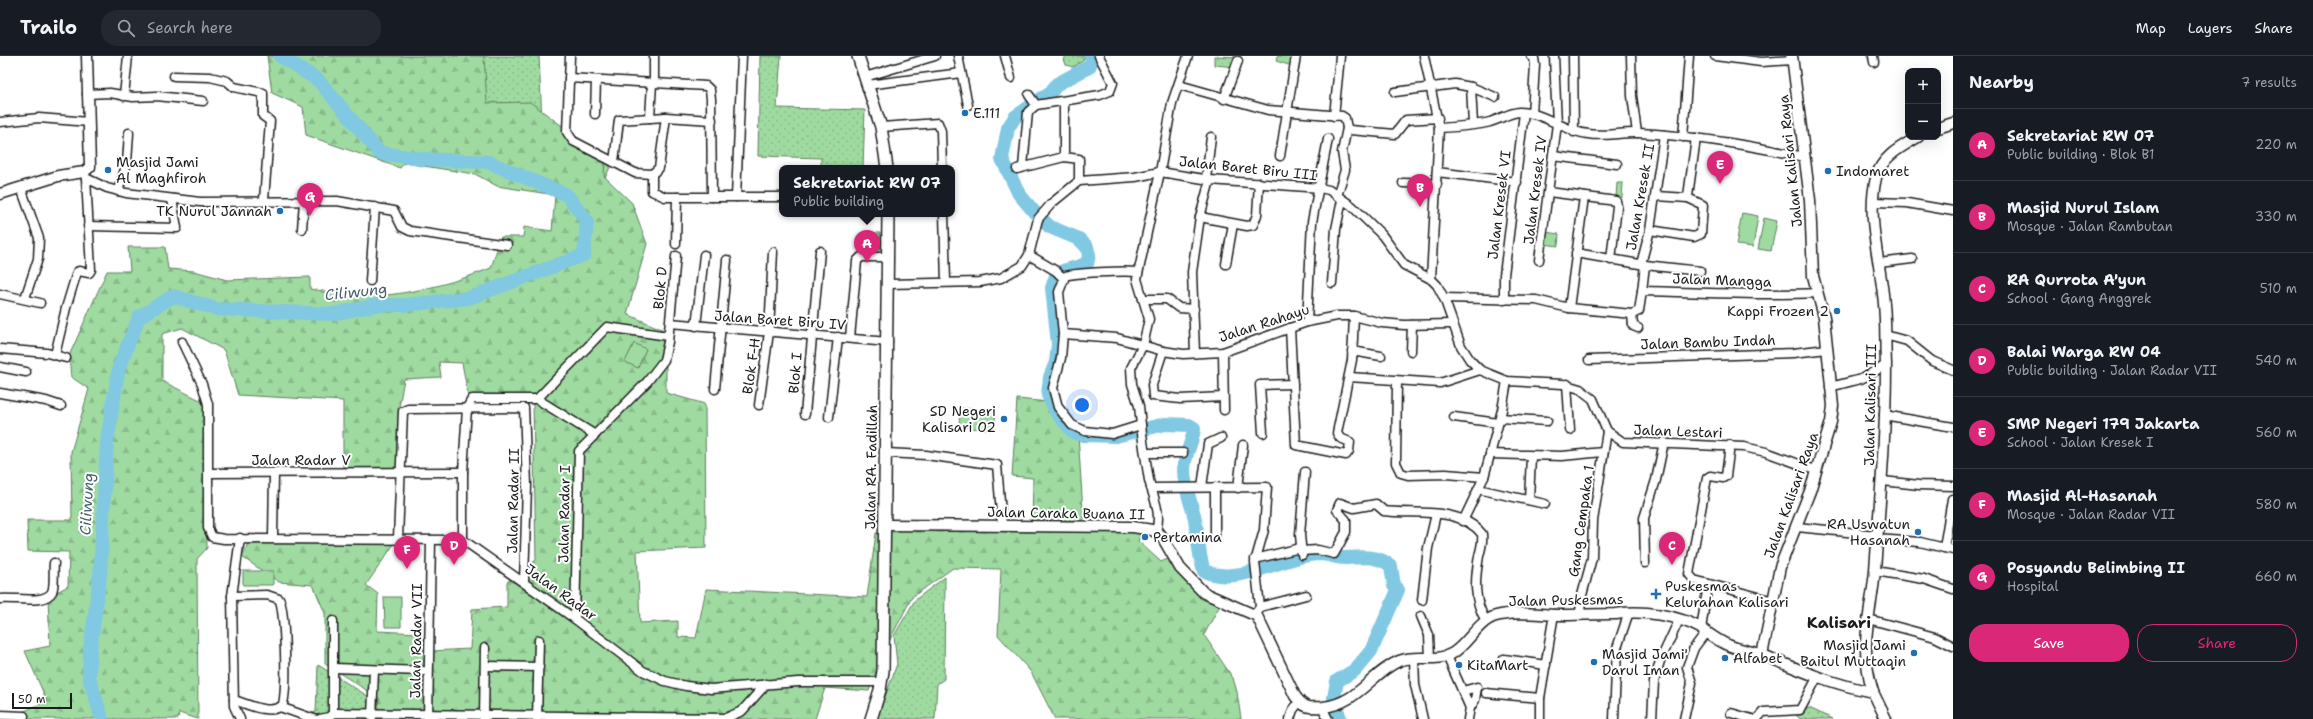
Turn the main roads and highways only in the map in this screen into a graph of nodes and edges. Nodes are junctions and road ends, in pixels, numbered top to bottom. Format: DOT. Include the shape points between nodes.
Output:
graph roads {
  1 [pos="858,56"];
  2 [pos="887,165"];
  3 [pos="888,217"];
  4 [pos="871,719"];
  1 -- 2 [label="main road" via="881,127"];
  3 -- 4 [label="main road, Jalan RA. Fadillah" via="882,682"];
}
